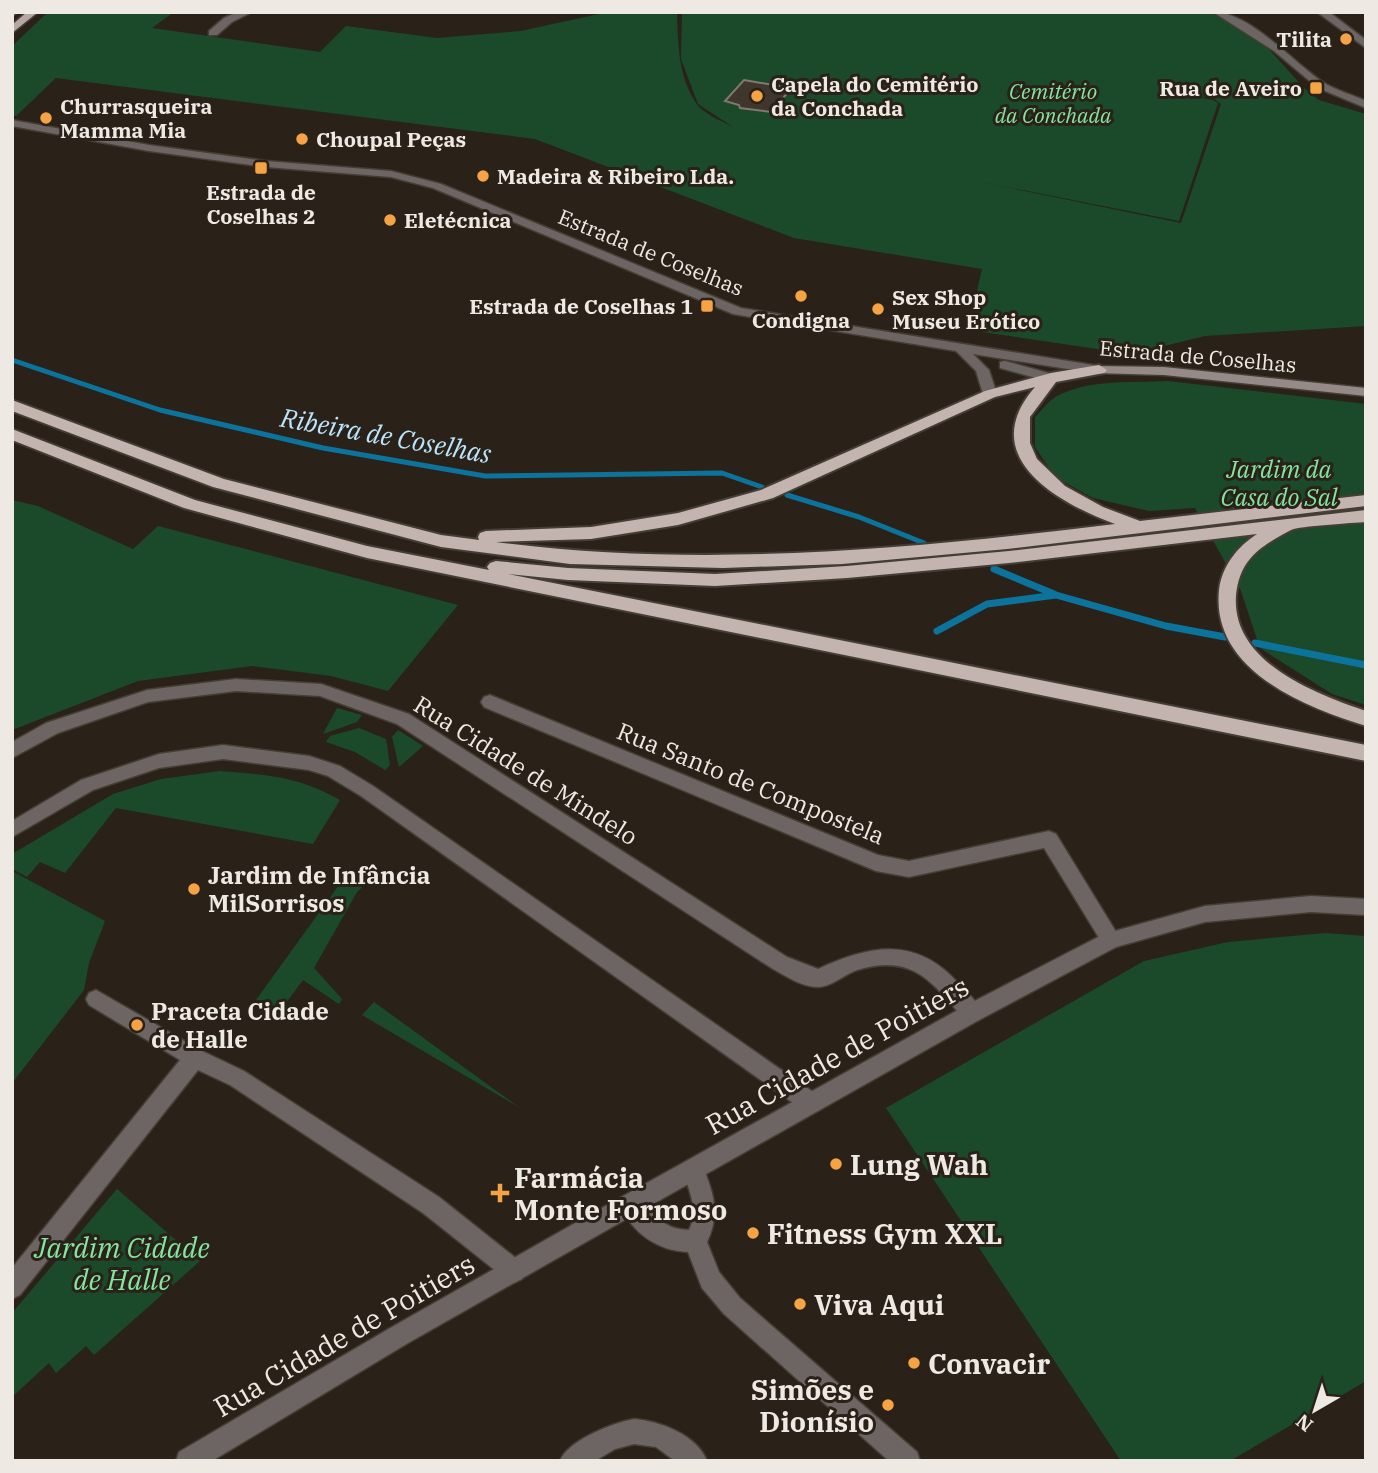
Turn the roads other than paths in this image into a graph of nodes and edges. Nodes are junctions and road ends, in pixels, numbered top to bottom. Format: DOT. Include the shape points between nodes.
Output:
graph roads {
  1 [pos="33,12"];
  2 [pos="247,12"];
  3 [pos="1218,12"];
  4 [pos="1322,12"];
  5 [pos="12,30"];
  6 [pos="213,33"];
  7 [pos="1366,45"];
  8 [pos="1366,105"];
  9 [pos="12,123"];
  10 [pos="962,350"];
  11 [pos="1100,370"];
  12 [pos="1051,378"];
  13 [pos="1366,392"];
  14 [pos="990,394"];
  15 [pos="12,405"];
  16 [pos="12,434"];
  17 [pos="1366,499"];
  18 [pos="1366,516"];
  19 [pos="1306,523"];
  20 [pos="1138,526"];
  21 [pos="380,527"];
  22 [pos="1174,531"];
  23 [pos="367,552"];
  24 [pos="490,702"];
  25 [pos="1366,719"];
  26 [pos="12,751"];
  27 [pos="1366,753"];
  28 [pos="12,830"];
  29 [pos="1366,907"];
  30 [pos="1111,940"];
  31 [pos="96,999"];
  32 [pos="972,1013"];
  33 [pos="195,1058"];
  34 [pos="811,1103"];
  35 [pos="693,1170"];
  36 [pos="631,1205"];
  37 [pos="695,1241"];
  38 [pos="514,1271"];
  39 [pos="12,1287"];
  40 [pos="188,1461"];
  41 [pos="572,1461"];
  42 [pos="695,1461"];
  43 [pos="908,1461"];
  1 -- 5 [label="main road"];
  2 -- 6 [label="street"];
  3 -- 8 [label="street" via="1278,49 1322,86"];
  4 -- 7 [label="street"];
  9 -- 10 [label="street, Estrada de Coselhas" via="175,152 391,174 437,186 738,311"];
  10 -- 11 [label="street, Estrada de Coselhas"];
  10 -- 12 [label="street"];
  10 -- 14 [label="street" via="982,370"];
  11 -- 12 [label="highway"];
  11 -- 13 [label="main road, Estrada de Coselhas" via="1164,371"];
  12 -- 14 [label="highway"];
  12 -- 20 [label="highway" via="1021,422 1025,454 1051,485 1094,510"];
  14 -- 21 [label="highway" via="767,494 678,519 591,533 491,537"];
  15 -- 21 [label="highway" via="219,483"];
  16 -- 23 [label="highway" via="190,504"];
  17 -- 22 [label="highway"];
  18 -- 19 [label="highway"];
  19 -- 22 [label="highway"];
  19 -- 25 [label="highway" via="1274,532 1249,548 1232,569 1225,595 1228,619 1244,653 1275,678 1325,706"];
  20 -- 21 [label="highway" via="842,558 723,562 570,558 441,541"];
  20 -- 22 [label="highway"];
  22 -- 23 [label="highway" via="847,572 715,580 568,574"];
  23 -- 27 [label="highway"];
  24 -- 30 [label="street, Rua Santo de Compostela" via="876,863 909,869 1049,839"];
  26 -- 32 [label="street, Rua Cidade de Mindelo" via="52,728 147,696 236,685 321,690 403,719 802,974 819,978 853,962 904,958 935,971"];
  28 -- 34 [label="street" via="87,785 159,761 223,752 288,759 334,771"];
  29 -- 30 [label="street, Rua Cidade de Poitiers" via="1311,904 1205,914"];
  30 -- 32 [label="street, Rua Cidade de Poitiers"];
  31 -- 33 [label="street"];
  32 -- 34 [label="street, Rua Cidade de Poitiers"];
  33 -- 38 [label="street" via="237,1078 431,1205"];
  33 -- 39 [label="street"];
  34 -- 35 [label="street, Rua Cidade de Poitiers"];
  35 -- 36 [label="street, Rua Cidade de Poitiers"];
  35 -- 37 [label="street" via="706,1205 705,1227"];
  36 -- 37 [label="street" via="649,1228 671,1241"];
  36 -- 38 [label="street, Rua Cidade de Poitiers"];
  37 -- 43 [label="street" via="710,1280 732,1306"];
  38 -- 40 [label="street, Rua Cidade de Poitiers"];
  41 -- 42 [label="street" via="604,1439 635,1429 674,1442"];
}
